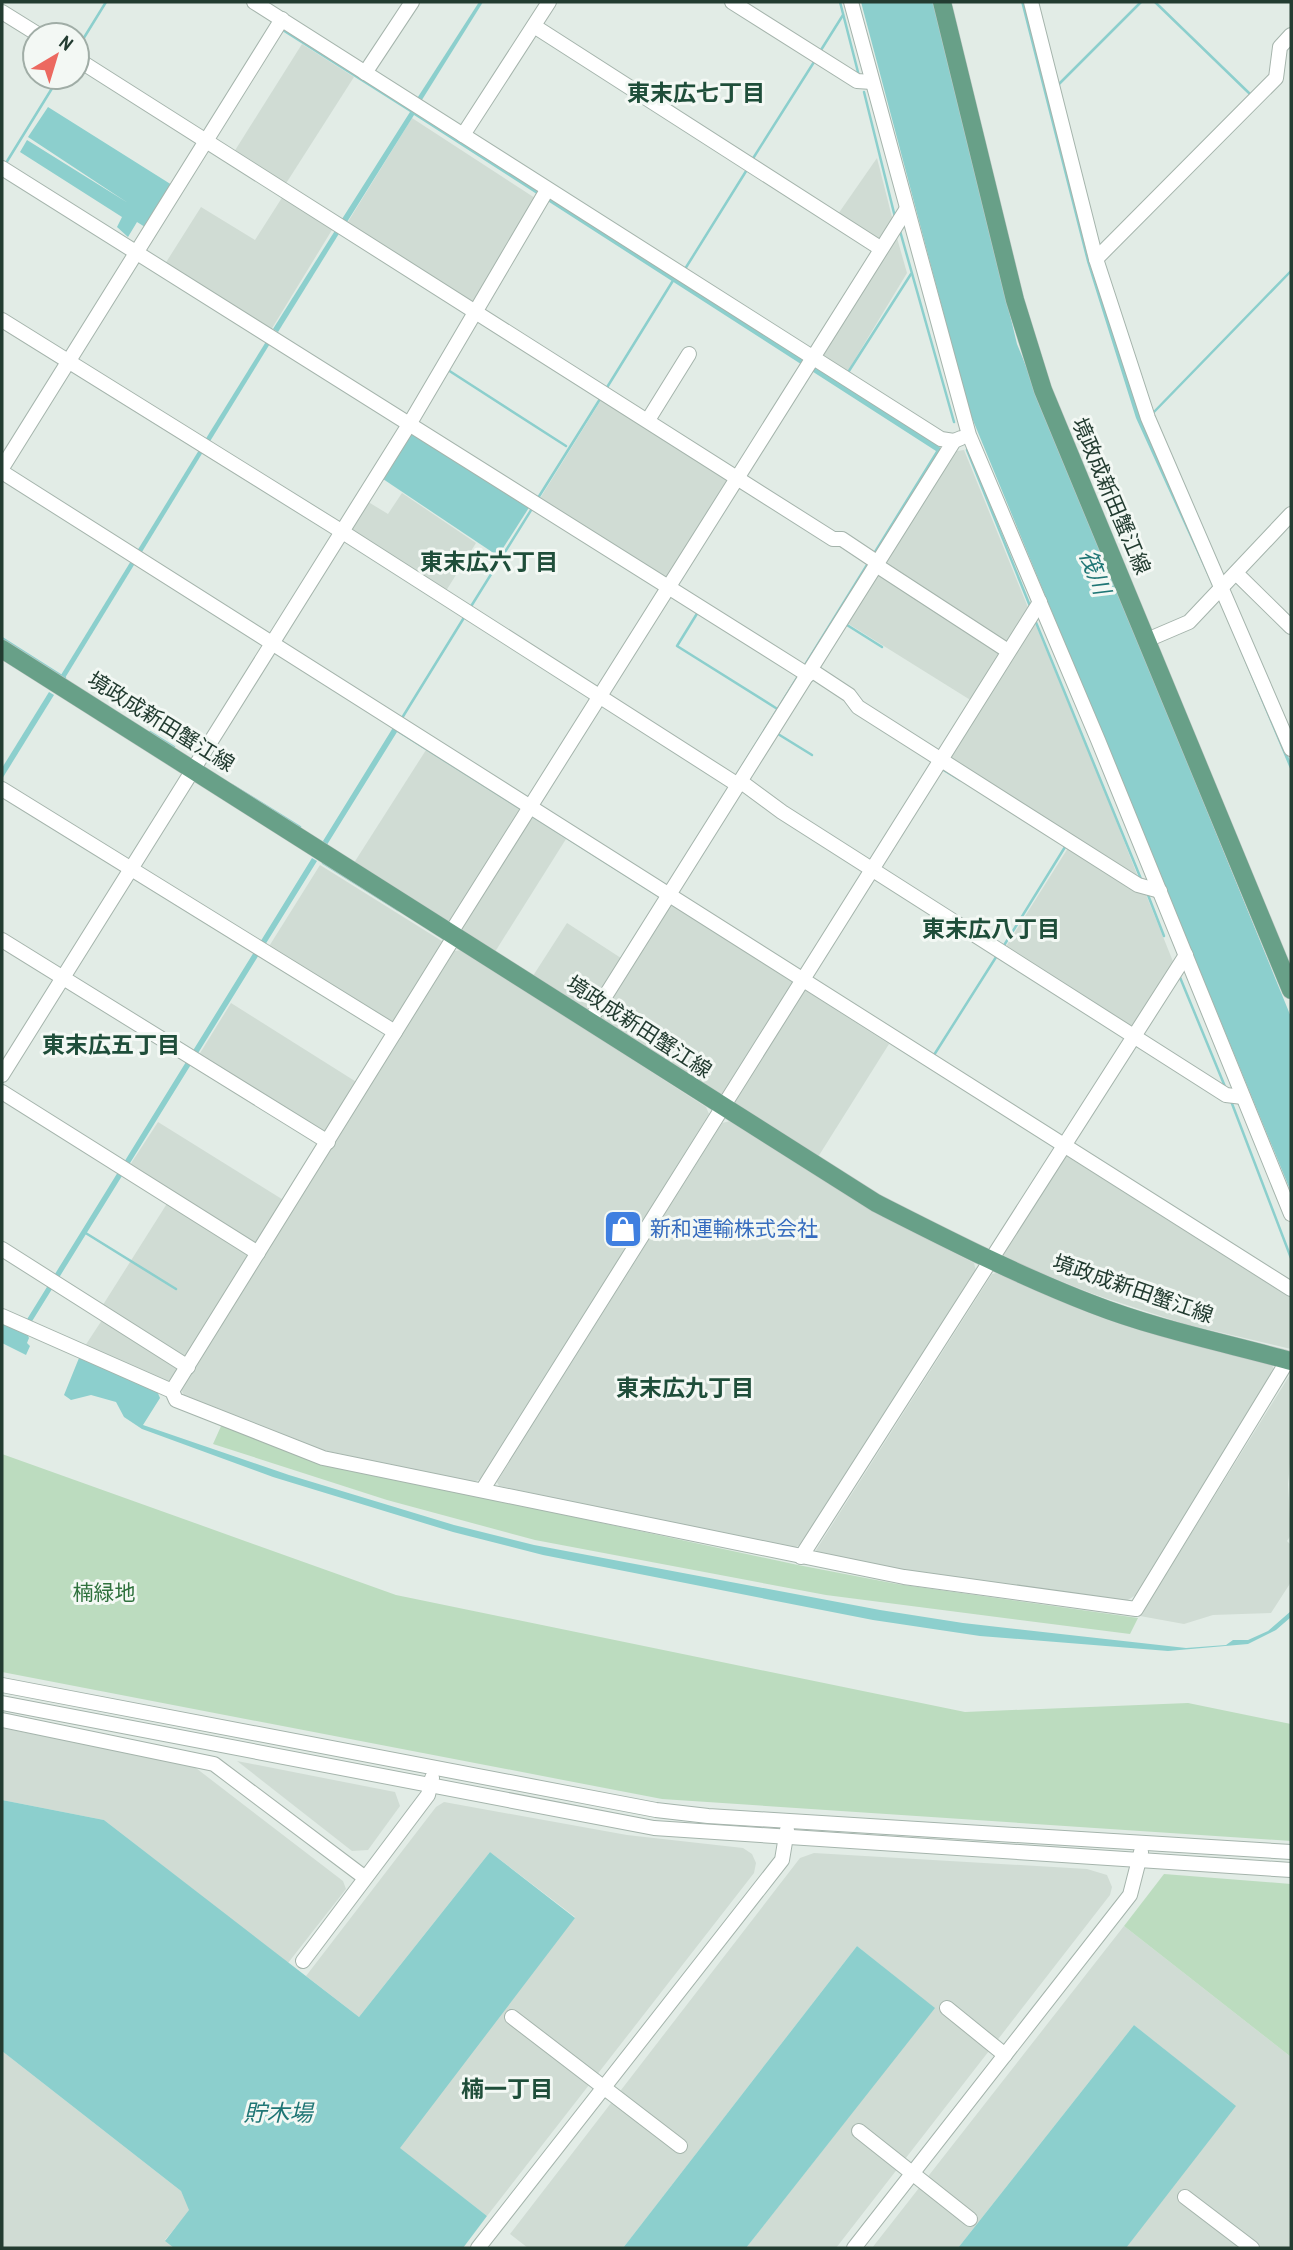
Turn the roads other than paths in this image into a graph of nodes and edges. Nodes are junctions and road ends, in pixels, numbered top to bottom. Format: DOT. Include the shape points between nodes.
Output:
graph roads {
  1 [pos="254,2"];
  2 [pos="412,2"];
  3 [pos="549,2"];
  4 [pos="732,2"];
  5 [pos="851,2"];
  6 [pos="942,2"];
  7 [pos="1031,2"];
  8 [pos="2,12"];
  9 [pos="282,19"];
  10 [pos="21,24"];
  11 [pos="534,26"];
  12 [pos="1291,35"];
  13 [pos="91,68"];
  14 [pos="365,73"];
  15 [pos="872,82"];
  16 [pos="463,135"];
  17 [pos="206,140"];
  18 [pos="2,167"];
  19 [pos="545,194"];
  20 [pos="906,210"];
  21 [pos="880,248"];
  22 [pos="136,250"];
  23 [pos="1096,259"];
  24 [pos="476,310"];
  25 [pos="2,320"];
  26 [pos="689,354"];
  27 [pos="68,362"];
  28 [pos="809,362"];
  29 [pos="648,420"];
  30 [pos="410,423"];
  31 [pos="969,435"];
  32 [pos="954,441"];
  33 [pos="2,470"];
  34 [pos="738,477"];
  35 [pos="1291,514"];
  36 [pos="341,531"];
  37 [pos="875,561"];
  38 [pos="1236,573"];
  39 [pos="670,587"];
  40 [pos="1218,591"];
  41 [pos="1040,602"];
  42 [pos="1291,627"];
  43 [pos="1147,640"];
  44 [pos="271,642"];
  45 [pos="2,649"];
  46 [pos="1008,651"];
  47 [pos="806,672"];
  48 [pos="599,697"];
  49 [pos="1291,749"];
  50 [pos="940,759"];
  51 [pos="193,768"];
  52 [pos="736,783"];
  53 [pos="2,789"];
  54 [pos="529,810"];
  55 [pos="131,869"];
  56 [pos="872,869"];
  57 [pos="1160,891"];
  58 [pos="670,895"];
  59 [pos="452,936"];
  60 [pos="2,940"];
  61 [pos="1186,955"];
  62 [pos="1287,965"];
  63 [pos="63,978"];
  64 [pos="802,978"];
  65 [pos="1291,990"];
  66 [pos="589,1023"];
  67 [pos="395,1032"];
  68 [pos="1133,1034"];
  69 [pos="2,1075"];
  70 [pos="2,1092"];
  71 [pos="1243,1097"];
  72 [pos="722,1107"];
  73 [pos="328,1142"];
  74 [pos="1063,1144"];
  75 [pos="1291,1213"];
  76 [pos="2,1249"];
  77 [pos="258,1253"];
  78 [pos="990,1261"];
  79 [pos="1291,1289"];
  80 [pos="2,1317"];
  81 [pos="1290,1360"];
  82 [pos="188,1367"];
  83 [pos="172,1391"];
  84 [pos="483,1489"];
  85 [pos="801,1557"];
  86 [pos="2,1685"];
  87 [pos="2,1703"];
  88 [pos="2,1720"];
  89 [pos="434,1769"];
  90 [pos="430,1786"];
  91 [pos="788,1821"];
  92 [pos="785,1839"];
  93 [pos="1143,1844"];
  94 [pos="1291,1852"];
  95 [pos="1139,1861"];
  96 [pos="1291,1870"];
  97 [pos="364,1877"];
  98 [pos="303,1961"];
  99 [pos="947,2008"];
  100 [pos="512,2017"];
  101 [pos="1005,2055"];
  102 [pos="603,2087"];
  103 [pos="859,2131"];
  104 [pos="680,2146"];
  105 [pos="912,2174"];
  106 [pos="1185,2197"];
  107 [pos="970,2219"];
  108 [pos="478,2248"];
  109 [pos="854,2248"];
  110 [pos="1252,2248"];
  1 -- 9 [label="street"];
  2 -- 14 [label="street"];
  3 -- 11 [label="street"];
  4 -- 15 [label="street" via="857,81"];
  5 -- 15 [label="street"];
  6 -- 43 [label="main road, 境政成新田蟹江線" via="1028,345"];
  7 -- 23 [label="street" via="1046,78"];
  8 -- 10 [label="street"];
  9 -- 14 [label="street"];
  9 -- 17 [label="street"];
  11 -- 16 [label="street"];
  11 -- 21 [label="street"];
  12 -- 23 [label="street" via="1280,47 1276,78"];
  13 -- 17 [label="street"];
  14 -- 16 [label="street"];
  15 -- 20 [label="street"];
  16 -- 19 [label="street"];
  17 -- 22 [label="street"];
  17 -- 24 [label="street"];
  18 -- 22 [label="street"];
  19 -- 24 [label="street"];
  19 -- 28 [label="street"];
  20 -- 21 [label="street"];
  20 -- 31 [label="street"];
  21 -- 28 [label="street"];
  22 -- 27 [label="street"];
  22 -- 30 [label="street"];
  23 -- 40 [label="street" via="1148,418"];
  24 -- 29 [label="street"];
  24 -- 30 [label="street"];
  25 -- 27 [label="street"];
  26 -- 29 [label="street"];
  27 -- 33 [label="street"];
  27 -- 36 [label="street"];
  28 -- 32 [label="street" via="941,439"];
  28 -- 34 [label="street"];
  29 -- 34 [label="street"];
  30 -- 36 [label="street"];
  30 -- 39 [label="street"];
  31 -- 32 [label="street"];
  31 -- 41 [label="street"];
  32 -- 37 [label="street"];
  33 -- 44 [label="street"];
  34 -- 37 [label="street"];
  34 -- 39 [label="street"];
  35 -- 38 [label="street"];
  36 -- 44 [label="street"];
  36 -- 48 [label="street"];
  37 -- 46 [label="street"];
  37 -- 47 [label="street"];
  38 -- 40 [label="street"];
  38 -- 42 [label="street"];
  39 -- 47 [label="street"];
  39 -- 48 [label="street"];
  40 -- 43 [label="street" via="1189,622"];
  40 -- 49 [label="street"];
  41 -- 46 [label="street"];
  41 -- 57 [label="street"];
  43 -- 62 [label="main road, 境政成新田蟹江線"];
  44 -- 51 [label="street"];
  44 -- 54 [label="street"];
  45 -- 51 [label="main road, 境政成新田蟹江線"];
  46 -- 50 [label="street"];
  47 -- 50 [label="street" via="849,695 858,707"];
  47 -- 52 [label="street"];
  48 -- 52 [label="street"];
  48 -- 54 [label="street"];
  50 -- 56 [label="street"];
  50 -- 57 [label="street" via="1138,885"];
  51 -- 55 [label="street"];
  51 -- 59 [label="main road, 境政成新田蟹江線"];
  52 -- 56 [label="street"];
  52 -- 58 [label="street"];
  53 -- 55 [label="street"];
  54 -- 58 [label="street"];
  54 -- 59 [label="street"];
  55 -- 63 [label="street"];
  55 -- 67 [label="street"];
  56 -- 64 [label="street"];
  56 -- 68 [label="street"];
  57 -- 61 [label="street"];
  58 -- 64 [label="street"];
  58 -- 66 [label="street"];
  59 -- 66 [label="main road, 境政成新田蟹江線"];
  59 -- 67 [label="street"];
  60 -- 63 [label="street"];
  61 -- 68 [label="street"];
  61 -- 71 [label="street"];
  62 -- 65 [label="main road, 境政成新田蟹江線"];
  63 -- 69 [label="street"];
  63 -- 73 [label="street"];
  64 -- 72 [label="street"];
  64 -- 74 [label="street"];
  66 -- 72 [label="main road, 境政成新田蟹江線"];
  67 -- 73 [label="street"];
  68 -- 71 [label="street" via="1226,1095"];
  68 -- 74 [label="street"];
  70 -- 77 [label="street"];
  71 -- 75 [label="street"];
  72 -- 78 [label="main road, 境政成新田蟹江線" via="876,1203"];
  72 -- 84 [label="street"];
  73 -- 77 [label="street"];
  74 -- 78 [label="street"];
  74 -- 79 [label="street"];
  76 -- 82 [label="street"];
  77 -- 82 [label="street"];
  78 -- 81 [label="main road, 境政成新田蟹江線" via="1094,1305"];
  78 -- 85 [label="street"];
  80 -- 83 [label="street"];
  81 -- 85 [label="street" via="1136,1609 904,1577"];
  82 -- 83 [label="street"];
  83 -- 84 [label="street" via="176,1400 323,1458"];
  84 -- 85 [label="street"];
  86 -- 89 [label="street"];
  87 -- 90 [label="street"];
  88 -- 97 [label="street" via="214,1764"];
  89 -- 90 [label="street"];
  89 -- 91 [label="street" via="656,1810"];
  90 -- 92 [label="street" via="654,1828"];
  90 -- 97 [label="street" via="428,1795"];
  91 -- 92 [label="street"];
  91 -- 93 [label="street"];
  92 -- 95 [label="street"];
  92 -- 102 [label="street" via="782,1860"];
  93 -- 94 [label="street"];
  93 -- 95 [label="street"];
  95 -- 96 [label="street"];
  95 -- 101 [label="street" via="1130,1895"];
  97 -- 98 [label="street"];
  99 -- 101 [label="street"];
  100 -- 102 [label="street"];
  101 -- 105 [label="street"];
  102 -- 104 [label="street"];
  102 -- 108 [label="street"];
  103 -- 105 [label="street"];
  105 -- 107 [label="street"];
  105 -- 109 [label="street"];
  106 -- 110 [label="street"];
}
